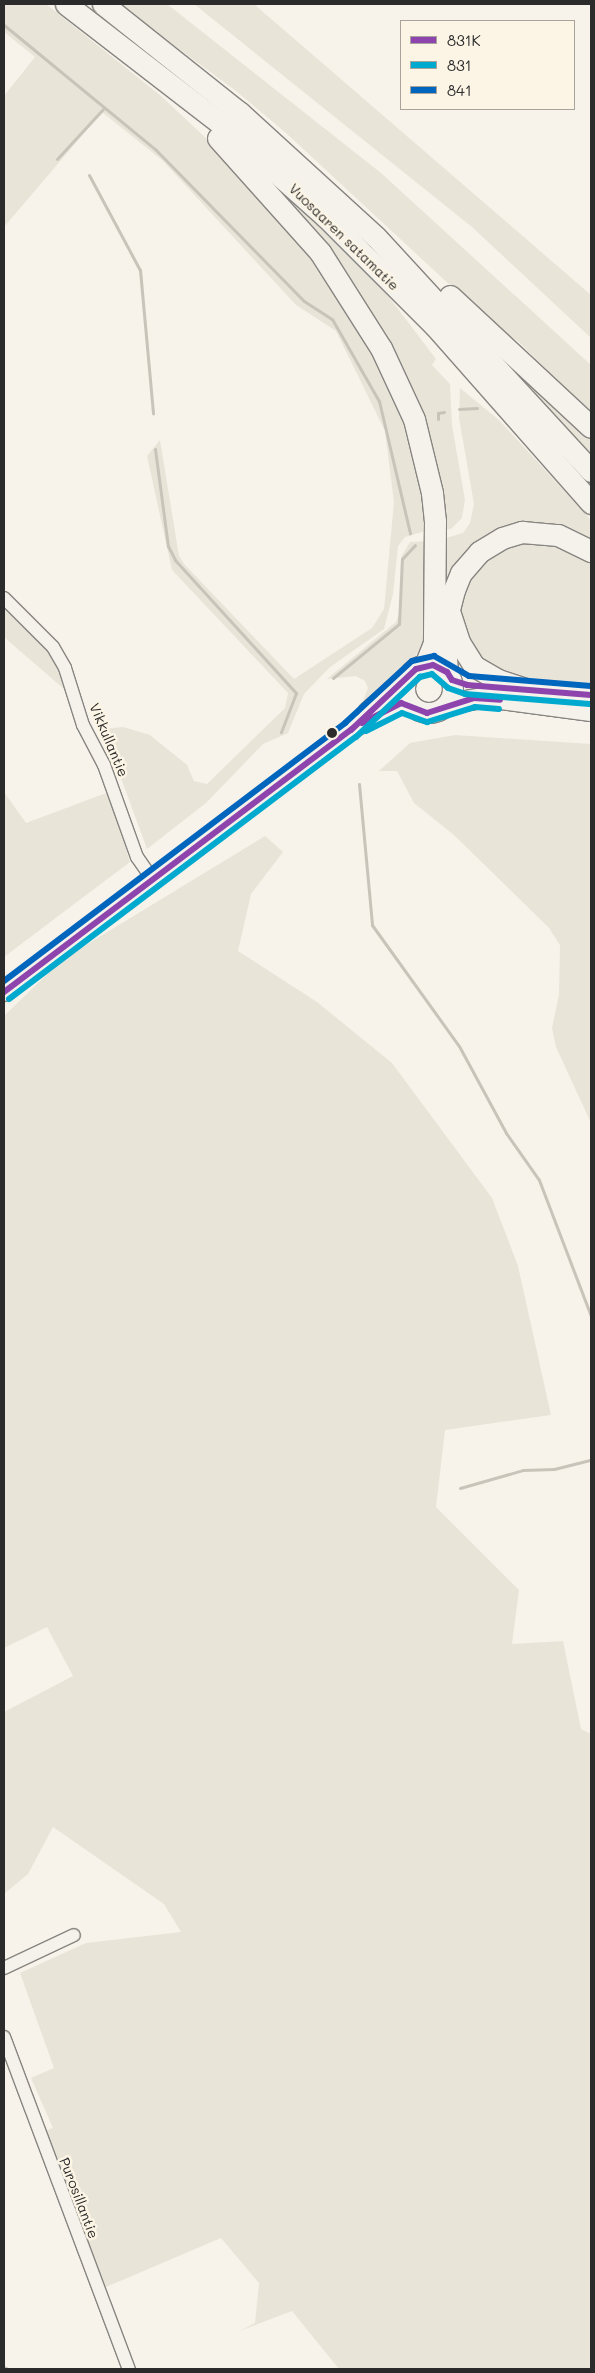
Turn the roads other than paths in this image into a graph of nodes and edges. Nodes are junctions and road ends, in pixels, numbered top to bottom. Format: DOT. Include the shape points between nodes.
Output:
graph roads {
  1 [pos="66,4"];
  2 [pos="103,4"];
  3 [pos="133,54"];
  4 [pos="376,237"];
  5 [pos="591,427"];
  6 [pos="591,471"];
  7 [pos="591,503"];
  8 [pos="591,551"];
  9 [pos="4,598"];
  10 [pos="449,609"];
  11 [pos="417,670"];
  12 [pos="449,676"];
  13 [pos="525,689"];
  14 [pos="591,695"];
  15 [pos="448,704"];
  16 [pos="411,705"];
  17 [pos="591,710"];
  18 [pos="351,730"];
  19 [pos="153,880"];
  20 [pos="4,992"];
  21 [pos="74,1935"];
  22 [pos="4,1968"];
  23 [pos="4,2037"];
  24 [pos="129,2369"];
  1 -- 3 [label="highway, Vuosaaren satamatie"];
  2 -- 4 [label="highway, Vuosaaren satamatie" via="239,112"];
  3 -- 7 [label="highway, Vuosaaren satamatie" via="239,140 359,250 434,326"];
  3 -- 11 [label="highway" via="151,80 202,122 249,170 320,252 399,383 424,451 435,521 434,643"];
  4 -- 5 [label="highway" via="428,276"];
  4 -- 6 [label="highway, Vuosaaren satamatie"];
  8 -- 10 [label="highway" via="558,535 538,532 502,538 479,552 461,573"];
  9 -- 19 [label="street, Vikkullantie" via="53,647 64,668 83,725 104,765 137,857"];
  10 -- 12 [label="highway" via="443,644"];
  10 -- 13 [label="highway" via="459,642 474,666 498,680"];
  11 -- 12 [label="main road"];
  11 -- 16 [label="main road" via="406,692"];
  11 -- 18 [label="main road"];
  12 -- 13 [label="main road" via="466,685"];
  12 -- 15 [label="main road"];
  13 -- 14 [label="main road"];
  15 -- 16 [label="main road" via="427,712"];
  15 -- 17 [label="main road" via="486,697"];
  16 -- 18 [label="main road" via="388,707"];
  18 -- 19 [label="main road"];
  19 -- 20 [label="main road"];
  21 -- 22 [label="street"];
  23 -- 24 [label="street, Purosillantie"];
}
